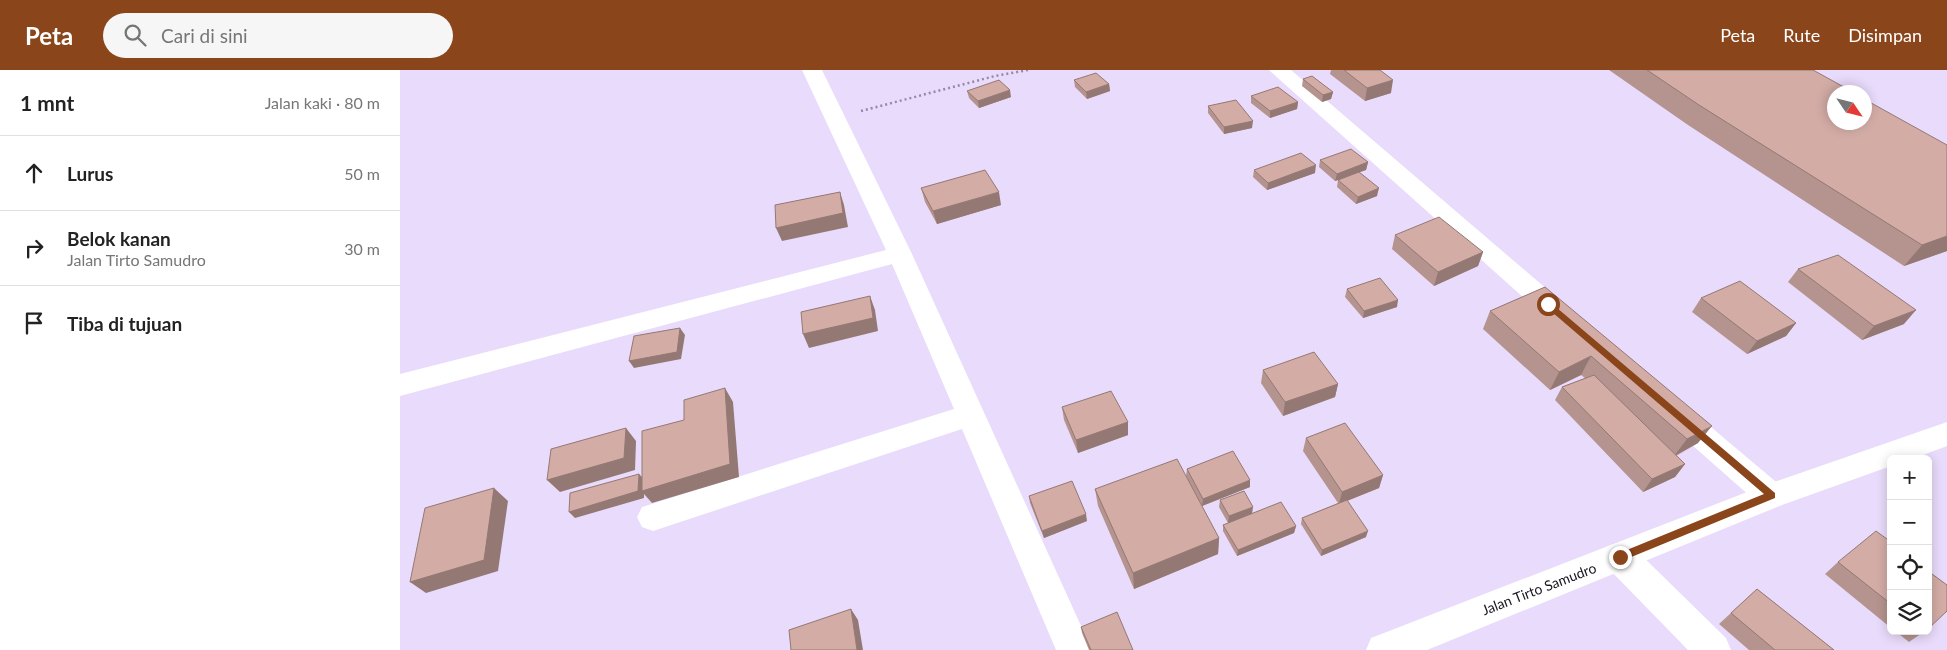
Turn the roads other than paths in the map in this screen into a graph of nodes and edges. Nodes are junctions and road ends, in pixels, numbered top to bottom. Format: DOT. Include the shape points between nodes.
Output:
graph roads {
  1 [pos="812,70"];
  2 [pos="1279,70"];
  3 [pos="900,254"];
  4 [pos="1578,330"];
  5 [pos="400,385"];
  6 [pos="1660,400"];
  7 [pos="971,415"];
  8 [pos="1947,434"];
  9 [pos="1772,496"];
  10 [pos="652,517"];
  11 [pos="1620,557"];
  12 [pos="1074,650"];
  13 [pos="1384,650"];
  14 [pos="1713,650"];
  1 -- 3 [label="street"];
  2 -- 4 [label="street"];
  3 -- 5 [label="street"];
  3 -- 7 [label="street"];
  6 -- 9 [label="street"];
  7 -- 10 [label="street"];
  7 -- 12 [label="street"];
  8 -- 9 [label="street, Jalan Tirto Samudro"];
  9 -- 11 [label="street, Jalan Tirto Samudro"];
  11 -- 13 [label="street, Jalan Tirto Samudro"];
  11 -- 14 [label="street"];
}
